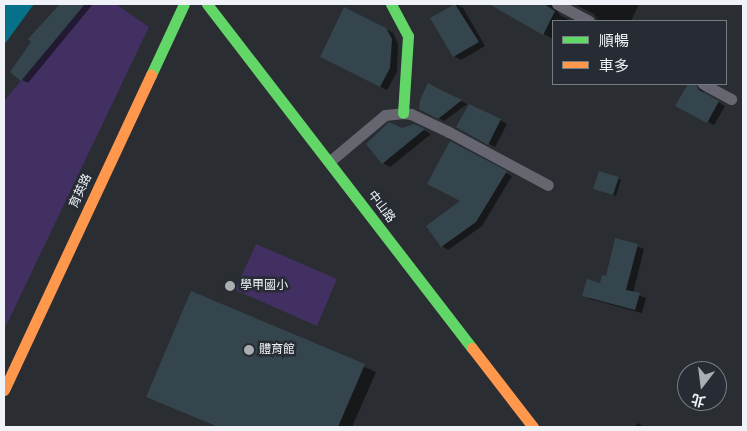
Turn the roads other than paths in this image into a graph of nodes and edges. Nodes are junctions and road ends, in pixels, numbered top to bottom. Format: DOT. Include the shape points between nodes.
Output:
graph roads {
  1 [pos="184,4"];
  2 [pos="207,4"];
  3 [pos="391,4"];
  4 [pos="557,4"];
  5 [pos="587,20"];
  6 [pos="706,85"];
  7 [pos="731,99"];
  8 [pos="404,113"];
  9 [pos="330,162"];
  10 [pos="548,185"];
  11 [pos="4,390"];
  12 [pos="533,427"];
  1 -- 11 [label="street, 育英路"];
  2 -- 9 [label="street, 中山路"];
  3 -- 8 [label="street" via="408,36"];
  4 -- 5 [label="lane"];
  6 -- 7 [label="lane"];
  8 -- 9 [label="lane" via="385,115"];
  8 -- 10 [label="lane" via="449,132"];
  9 -- 12 [label="street, 中山路"];
}
